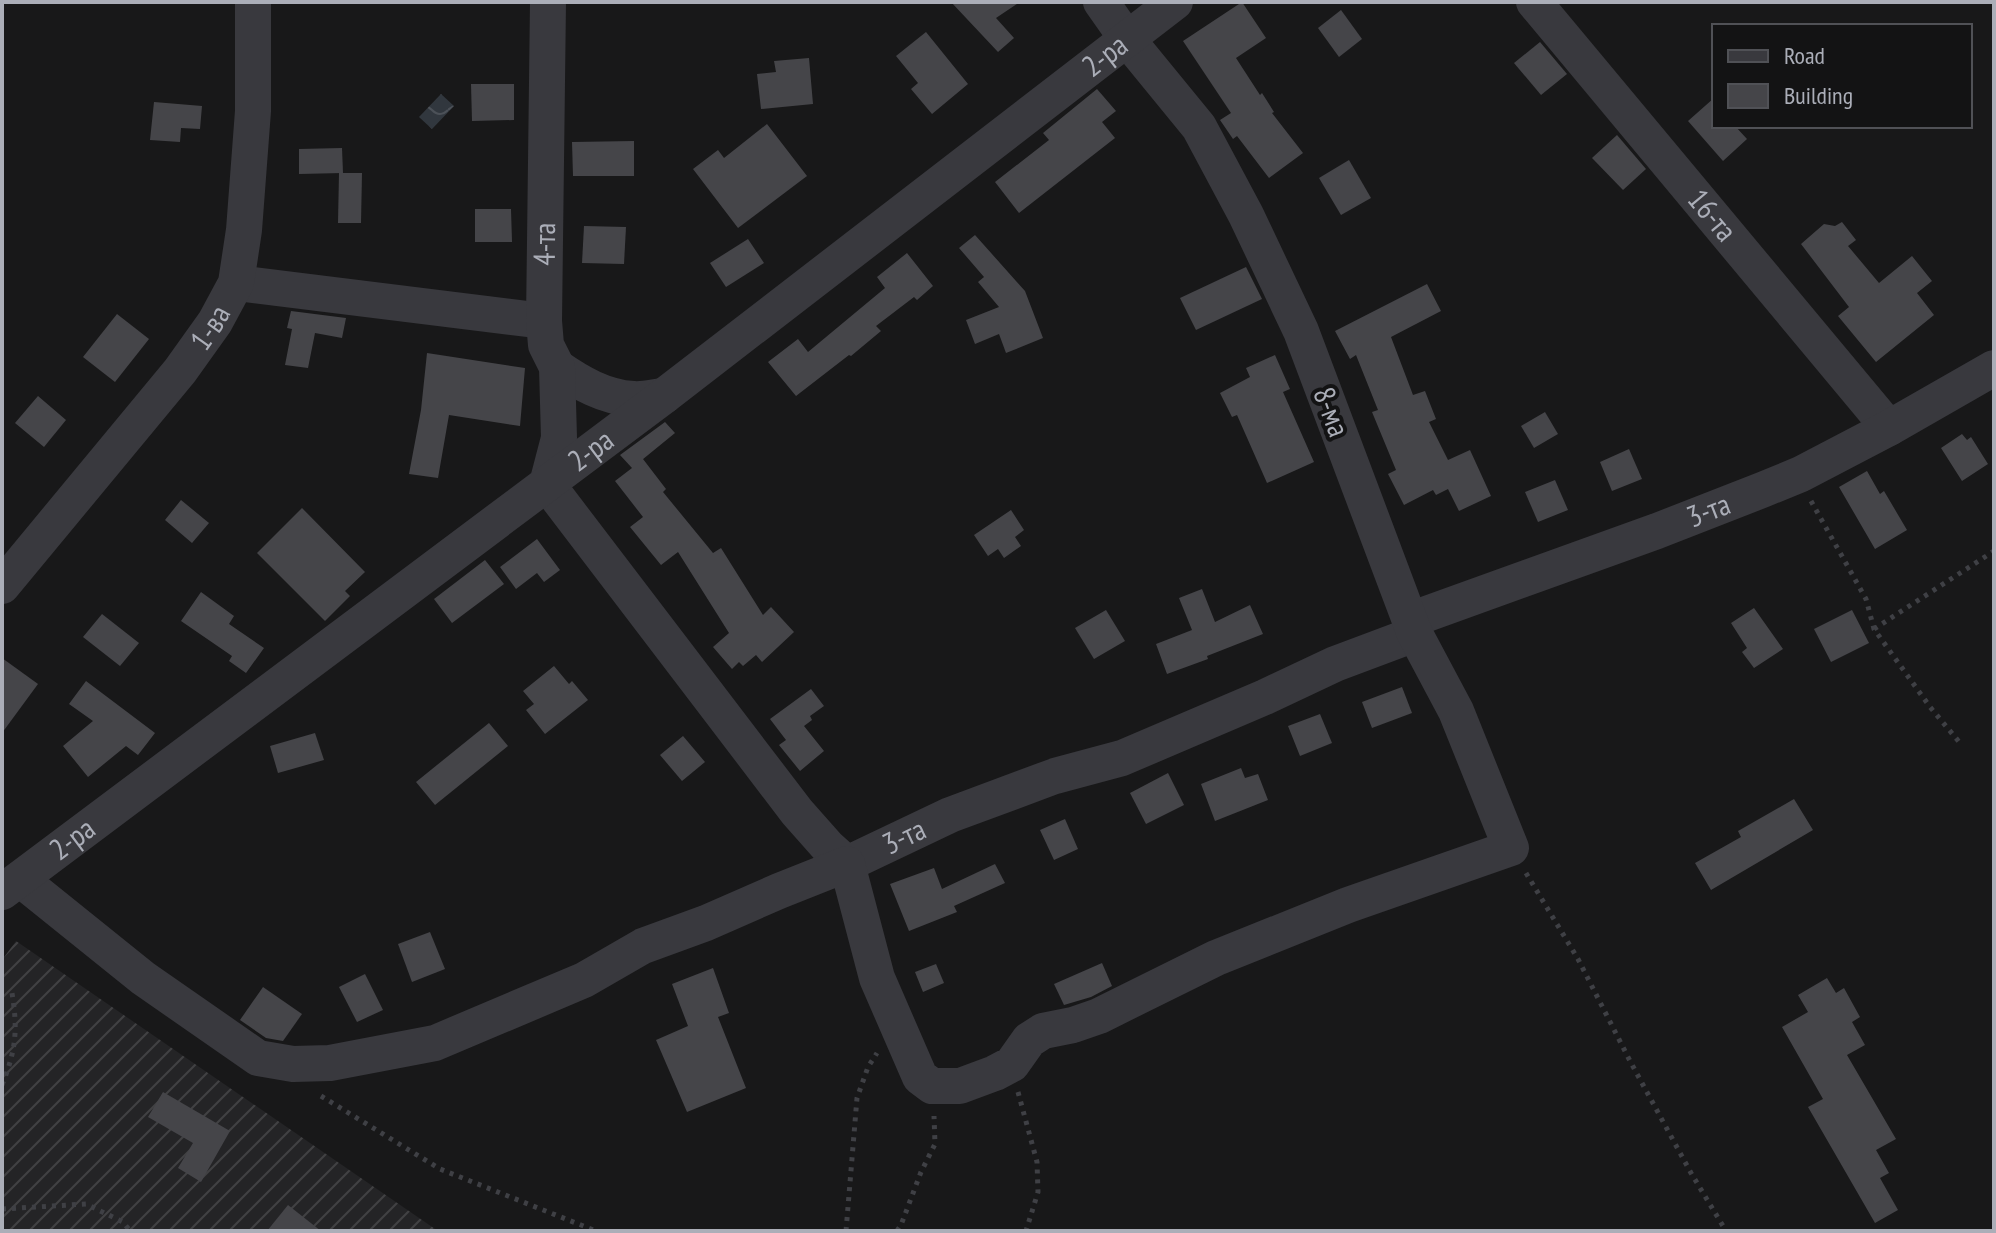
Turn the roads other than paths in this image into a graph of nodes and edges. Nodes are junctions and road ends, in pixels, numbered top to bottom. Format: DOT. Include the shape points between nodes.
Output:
graph roads {
  1 [pos="253,2"];
  2 [pos="548,2"];
  3 [pos="1101,2"];
  4 [pos="1175,2"];
  5 [pos="1534,2"];
  6 [pos="1127,39"];
  7 [pos="236,283"];
  8 [pos="544,321"];
  9 [pos="557,367"];
  10 [pos="1994,368"];
  11 [pos="664,396"];
  12 [pos="1889,428"];
  13 [pos="547,484"];
  14 [pos="2,586"];
  15 [pos="1412,627"];
  16 [pos="847,864"];
  17 [pos="11,886"];
  1 -- 7 [label="street, 1-ва" via="253,111"];
  2 -- 8 [label="street, 4-та"];
  3 -- 6 [label="street, 8-ма"];
  4 -- 6 [label="street, 2-ра"];
  5 -- 12 [label="street, 16-та"];
  6 -- 11 [label="street, 2-ра"];
  6 -- 15 [label="street, 8-ма" via="1199,127 1246,215 1301,331"];
  7 -- 8 [label="street"];
  7 -- 14 [label="street, 1-ва" via="180,371"];
  8 -- 9 [label="street, 4-та" via="546,345"];
  9 -- 11 [label="street" via="600,393 633,399"];
  9 -- 13 [label="street, 4-та" via="559,438"];
  10 -- 12 [label="street, 3-та"];
  11 -- 13 [label="street, 2-ра"];
  12 -- 15 [label="street, 3-та" via="1801,474"];
  13 -- 16 [label="street, 3-та" via="797,812"];
  13 -- 17 [label="street, 2-ра"];
  15 -- 16 [label="street, 3-та" via="1122,758 950,815"];
  15 -- 16 [label="street, 8-ма" via="1456,711 1511,848 1216,958 1099,1016 1043,1031 1029,1040 1012,1064 995,1073 960,1086 932,1086 920,1077 877,978"];
  16 -- 17 [label="street" via="643,946 584,980 435,1043 330,1063 293,1064 258,1058"];
}
